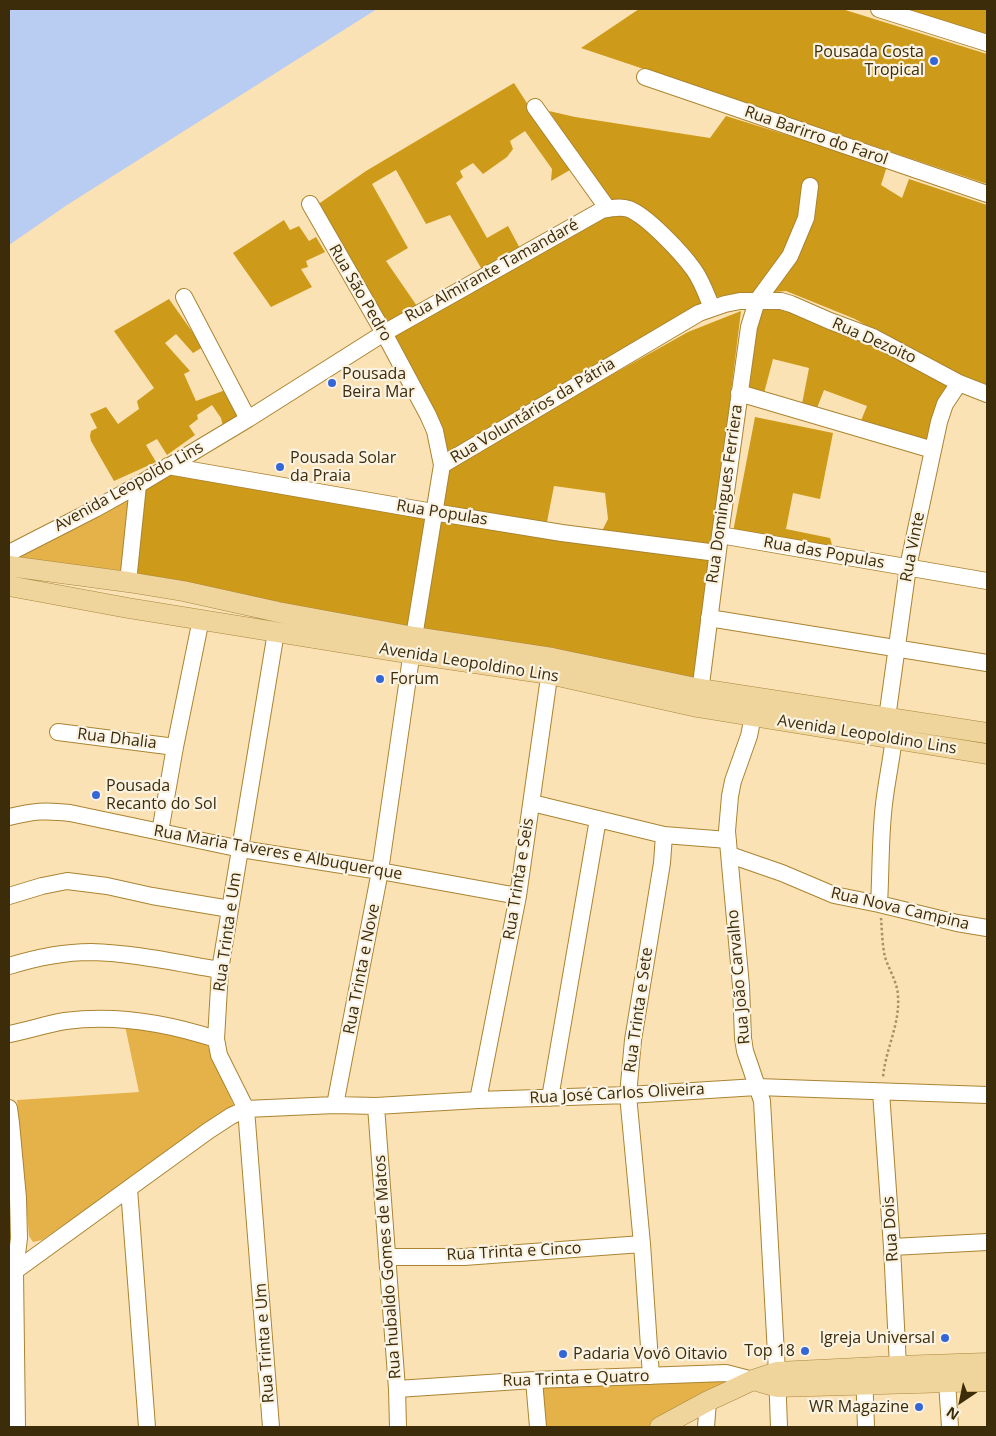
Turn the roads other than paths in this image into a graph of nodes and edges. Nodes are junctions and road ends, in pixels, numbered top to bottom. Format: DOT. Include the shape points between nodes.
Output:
graph roads {
  1 [pos="879,9"];
  2 [pos="987,43"];
  3 [pos="645,77"];
  4 [pos="535,107"];
  5 [pos="810,186"];
  6 [pos="987,194"];
  7 [pos="310,204"];
  8 [pos="608,209"];
  9 [pos="184,298"];
  10 [pos="757,301"];
  11 [pos="712,308"];
  12 [pos="384,333"];
  13 [pos="959,383"];
  14 [pos="739,393"];
  15 [pos="987,394"];
  16 [pos="248,419"];
  17 [pos="933,450"];
  18 [pos="442,465"];
  19 [pos="168,466"];
  20 [pos="138,484"];
  21 [pos="433,512"];
  22 [pos="720,535"];
  23 [pos="9,553"];
  24 [pos="717,553"];
  25 [pos="9,566"];
  26 [pos="908,567"];
  27 [pos="92,577"];
  28 [pos="987,581"];
  29 [pos="128,582"];
  30 [pos="9,586"];
  31 [pos="89,600"];
  32 [pos="709,618"];
  33 [pos="201,619"];
  34 [pos="276,632"];
  35 [pos="413,646"];
  36 [pos="897,648"];
  37 [pos="987,663"];
  38 [pos="550,666"];
  39 [pos="699,698"];
  40 [pos="753,716"];
  41 [pos="891,718"];
  42 [pos="58,732"];
  43 [pos="987,733"];
  44 [pos="894,739"];
  45 [pos="175,747"];
  46 [pos="987,754"];
  47 [pos="532,803"];
  48 [pos="9,817"];
  49 [pos="598,819"];
  50 [pos="160,832"];
  51 [pos="664,835"];
  52 [pos="729,848"];
  53 [pos="241,850"];
  54 [pos="380,871"];
  55 [pos="9,896"];
  56 [pos="518,896"];
  57 [pos="879,904"];
  58 [pos="230,909"];
  59 [pos="987,928"];
  60 [pos="9,966"];
  61 [pos="220,970"];
  62 [pos="9,1034"];
  63 [pos="216,1039"];
  64 [pos="757,1087"];
  65 [pos="881,1092"];
  66 [pos="628,1095"];
  67 [pos="987,1095"];
  68 [pos="550,1098"];
  69 [pos="478,1100"];
  70 [pos="335,1105"];
  71 [pos="376,1106"];
  72 [pos="9,1108"];
  73 [pos="246,1109"];
  74 [pos="129,1188"];
  75 [pos="987,1242"];
  76 [pos="642,1244"];
  77 [pos="892,1247"];
  78 [pos="387,1256"];
  79 [pos="15,1270"];
  80 [pos="987,1363"];
  81 [pos="898,1366"];
  82 [pos="651,1376"];
  83 [pos="864,1376"];
  84 [pos="534,1380"];
  85 [pos="753,1380"];
  86 [pos="777,1380"];
  87 [pos="987,1381"];
  88 [pos="947,1382"];
  89 [pos="397,1389"];
  90 [pos="708,1401"];
  91 [pos="17,1427"];
  92 [pos="147,1427"];
  93 [pos="271,1427"];
  94 [pos="398,1427"];
  95 [pos="538,1427"];
  96 [pos="660,1427"];
  97 [pos="706,1427"];
  98 [pos="779,1427"];
  99 [pos="866,1427"];
  100 [pos="950,1427"];
  1 -- 2 [label="street"];
  3 -- 6 [label="street, Rua Barirro do Farol"];
  4 -- 8 [label="street"];
  5 -- 10 [label="street, Rua Domingues Ferriera" via="806,218 790,256"];
  7 -- 12 [label="street, Rua São Pedro"];
  8 -- 11 [label="street, Rua Almirante Tamandaré" via="629,209 645,218 695,271"];
  8 -- 12 [label="street, Rua Almirante Tamandaré"];
  9 -- 16 [label="street"];
  10 -- 11 [label="street, Rua Voluntários da Pátria" via="740,301"];
  10 -- 13 [label="street, Rua Dezoito" via="791,304 873,337"];
  10 -- 14 [label="street, Rua Domingues Ferriera" via="749,327"];
  11 -- 18 [label="street, Rua Voluntários da Pátria"];
  12 -- 16 [label="street, Rua Almirante Tamandaré"];
  12 -- 18 [label="street, Rua São Pedro" via="428,414 435,430"];
  13 -- 15 [label="street, Rua Dezoito"];
  13 -- 17 [label="street, Rua Vinte" via="942,411"];
  14 -- 17 [label="street"];
  14 -- 22 [label="street, Rua Domingues Ferriera"];
  16 -- 19 [label="street, Avenida Leopoldo Lins"];
  17 -- 26 [label="street, Rua Vinte"];
  18 -- 21 [label="street, Rua Voluntários da Pátria"];
  19 -- 20 [label="street, Avenida Leopoldo Lins"];
  19 -- 21 [label="street, Rua Populas"];
  20 -- 23 [label="street, Avenida Leopoldo Lins"];
  20 -- 29 [label="street"];
  21 -- 24 [label="street, Rua Populas"];
  21 -- 35 [label="street, Rua Voluntários da Pátria"];
  22 -- 24 [label="street, Rua Domingues Ferriera"];
  22 -- 26 [label="street, Rua das Populas"];
  24 -- 32 [label="street, Rua Domingues Ferriera"];
  25 -- 27 [label="main road, Avenida Leopoldino Lins"];
  26 -- 28 [label="street, Rua das Populas"];
  26 -- 36 [label="street, Rua Vinte"];
  27 -- 29 [label="main road, Avenida Leopoldino Lins"];
  27 -- 31 [label="main road"];
  29 -- 35 [label="main road, Avenida Leopoldino Lins" via="278,612"];
  30 -- 31 [label="main road, Avenida Leopoldino Lins"];
  31 -- 33 [label="main road, Avenida Leopoldino Lins"];
  32 -- 36 [label="street"];
  32 -- 39 [label="street, Rua Domingues Ferriera"];
  33 -- 34 [label="main road, Avenida Leopoldino Lins"];
  33 -- 45 [label="street"];
  34 -- 35 [label="main road, Avenida Leopoldino Lins"];
  34 -- 53 [label="street, Rua Trinta e Um"];
  35 -- 38 [label="main road, Avenida Leopoldino Lins"];
  35 -- 54 [label="street, Rua Trinta e Nove"];
  36 -- 37 [label="street"];
  36 -- 41 [label="street, Rua Vinte"];
  38 -- 39 [label="main road, Avenida Leopoldino Lins"];
  38 -- 47 [label="street, Rua Trinta e Seis"];
  39 -- 40 [label="main road, Avenida Leopoldino Lins"];
  39 -- 41 [label="main road, Avenida Leopoldino Lins"];
  40 -- 44 [label="main road, Avenida Leopoldino Lins"];
  40 -- 52 [label="street, Rua João Carvalho" via="731,789"];
  41 -- 43 [label="main road, Avenida Leopoldino Lins"];
  41 -- 44 [label="street, Rua Vinte"];
  42 -- 45 [label="street, Rua Dhalia"];
  44 -- 46 [label="main road, Avenida Leopoldino Lins"];
  44 -- 57 [label="street, Rua Vinte" via="884,803"];
  45 -- 50 [label="street"];
  47 -- 49 [label="street"];
  47 -- 56 [label="street, Rua Trinta e Seis"];
  48 -- 50 [label="street, Rua Maria Taveres e Albuquerque" via="43,810"];
  49 -- 51 [label="street"];
  49 -- 68 [label="street"];
  50 -- 53 [label="street, Rua Maria Taveres e Albuquerque"];
  51 -- 52 [label="street"];
  51 -- 66 [label="street, Rua Trinta e Sete" via="633,1040"];
  52 -- 57 [label="street, Rua Nova Campina" via="834,895"];
  52 -- 64 [label="street, Rua João Carvalho" via="743,1038"];
  53 -- 54 [label="street, Rua Maria Taveres e Albuquerque"];
  53 -- 58 [label="street, Rua Trinta e Um"];
  54 -- 56 [label="street, Rua Maria Taveres e Albuquerque"];
  54 -- 70 [label="street, Rua Trinta e Nove"];
  55 -- 58 [label="street" via="67,881"];
  56 -- 69 [label="street, Rua Trinta e Seis"];
  57 -- 59 [label="street, Rua Nova Campina"];
  58 -- 61 [label="street, Rua Trinta e Um"];
  60 -- 61 [label="street" via="34,958 90,952"];
  61 -- 63 [label="street, Rua Trinta e Um"];
  62 -- 63 [label="street" via="63,1022 118,1019 190,1031"];
  63 -- 73 [label="street, Rua Trinta e Um" via="219,1055"];
  64 -- 65 [label="street, Rua José Carlos Oliveira"];
  64 -- 66 [label="street, Rua José Carlos Oliveira"];
  64 -- 86 [label="street, Rua João Carvalho" via="762,1101"];
  65 -- 67 [label="street, Rua José Carlos Oliveira"];
  65 -- 77 [label="street, Rua Dois"];
  66 -- 68 [label="street, Rua José Carlos Oliveira"];
  66 -- 76 [label="street, Rua Trinta e Sete"];
  68 -- 69 [label="street, Rua José Carlos Oliveira"];
  69 -- 71 [label="street, Rua José Carlos Oliveira"];
  70 -- 71 [label="street, Rua José Carlos Oliveira"];
  70 -- 73 [label="street, Rua José Carlos Oliveira"];
  71 -- 78 [label="street, Rua hubaldo Gomes de Matos"];
  72 -- 79 [label="street" via="18,1198 19,1238"];
  73 -- 74 [label="street" via="208,1131"];
  73 -- 93 [label="street, Rua Trinta e Um"];
  74 -- 79 [label="street"];
  74 -- 92 [label="street"];
  75 -- 77 [label="street"];
  76 -- 78 [label="street, Rua Trinta e Cinco" via="464,1257"];
  76 -- 82 [label="street, Rua Trinta e Sete"];
  77 -- 81 [label="street, Rua Dois"];
  78 -- 89 [label="street, Rua hubaldo Gomes de Matos"];
  79 -- 91 [label="street"];
  80 -- 81 [label="main road"];
  81 -- 83 [label="main road"];
  82 -- 84 [label="street, Rua Trinta e Quatro"];
  82 -- 85 [label="street, Rua Trinta e Quatro" via="726,1373"];
  83 -- 86 [label="main road"];
  83 -- 88 [label="main road"];
  83 -- 99 [label="street"];
  84 -- 89 [label="street, Rua Trinta e Quatro"];
  84 -- 95 [label="street"];
  85 -- 86 [label="main road"];
  85 -- 90 [label="main road"];
  86 -- 98 [label="street, Rua João Carvalho"];
  87 -- 88 [label="main road"];
  88 -- 100 [label="street"];
  89 -- 94 [label="street, Rua hubaldo Gomes de Matos"];
  90 -- 96 [label="main road"];
  90 -- 97 [label="street"];
}
